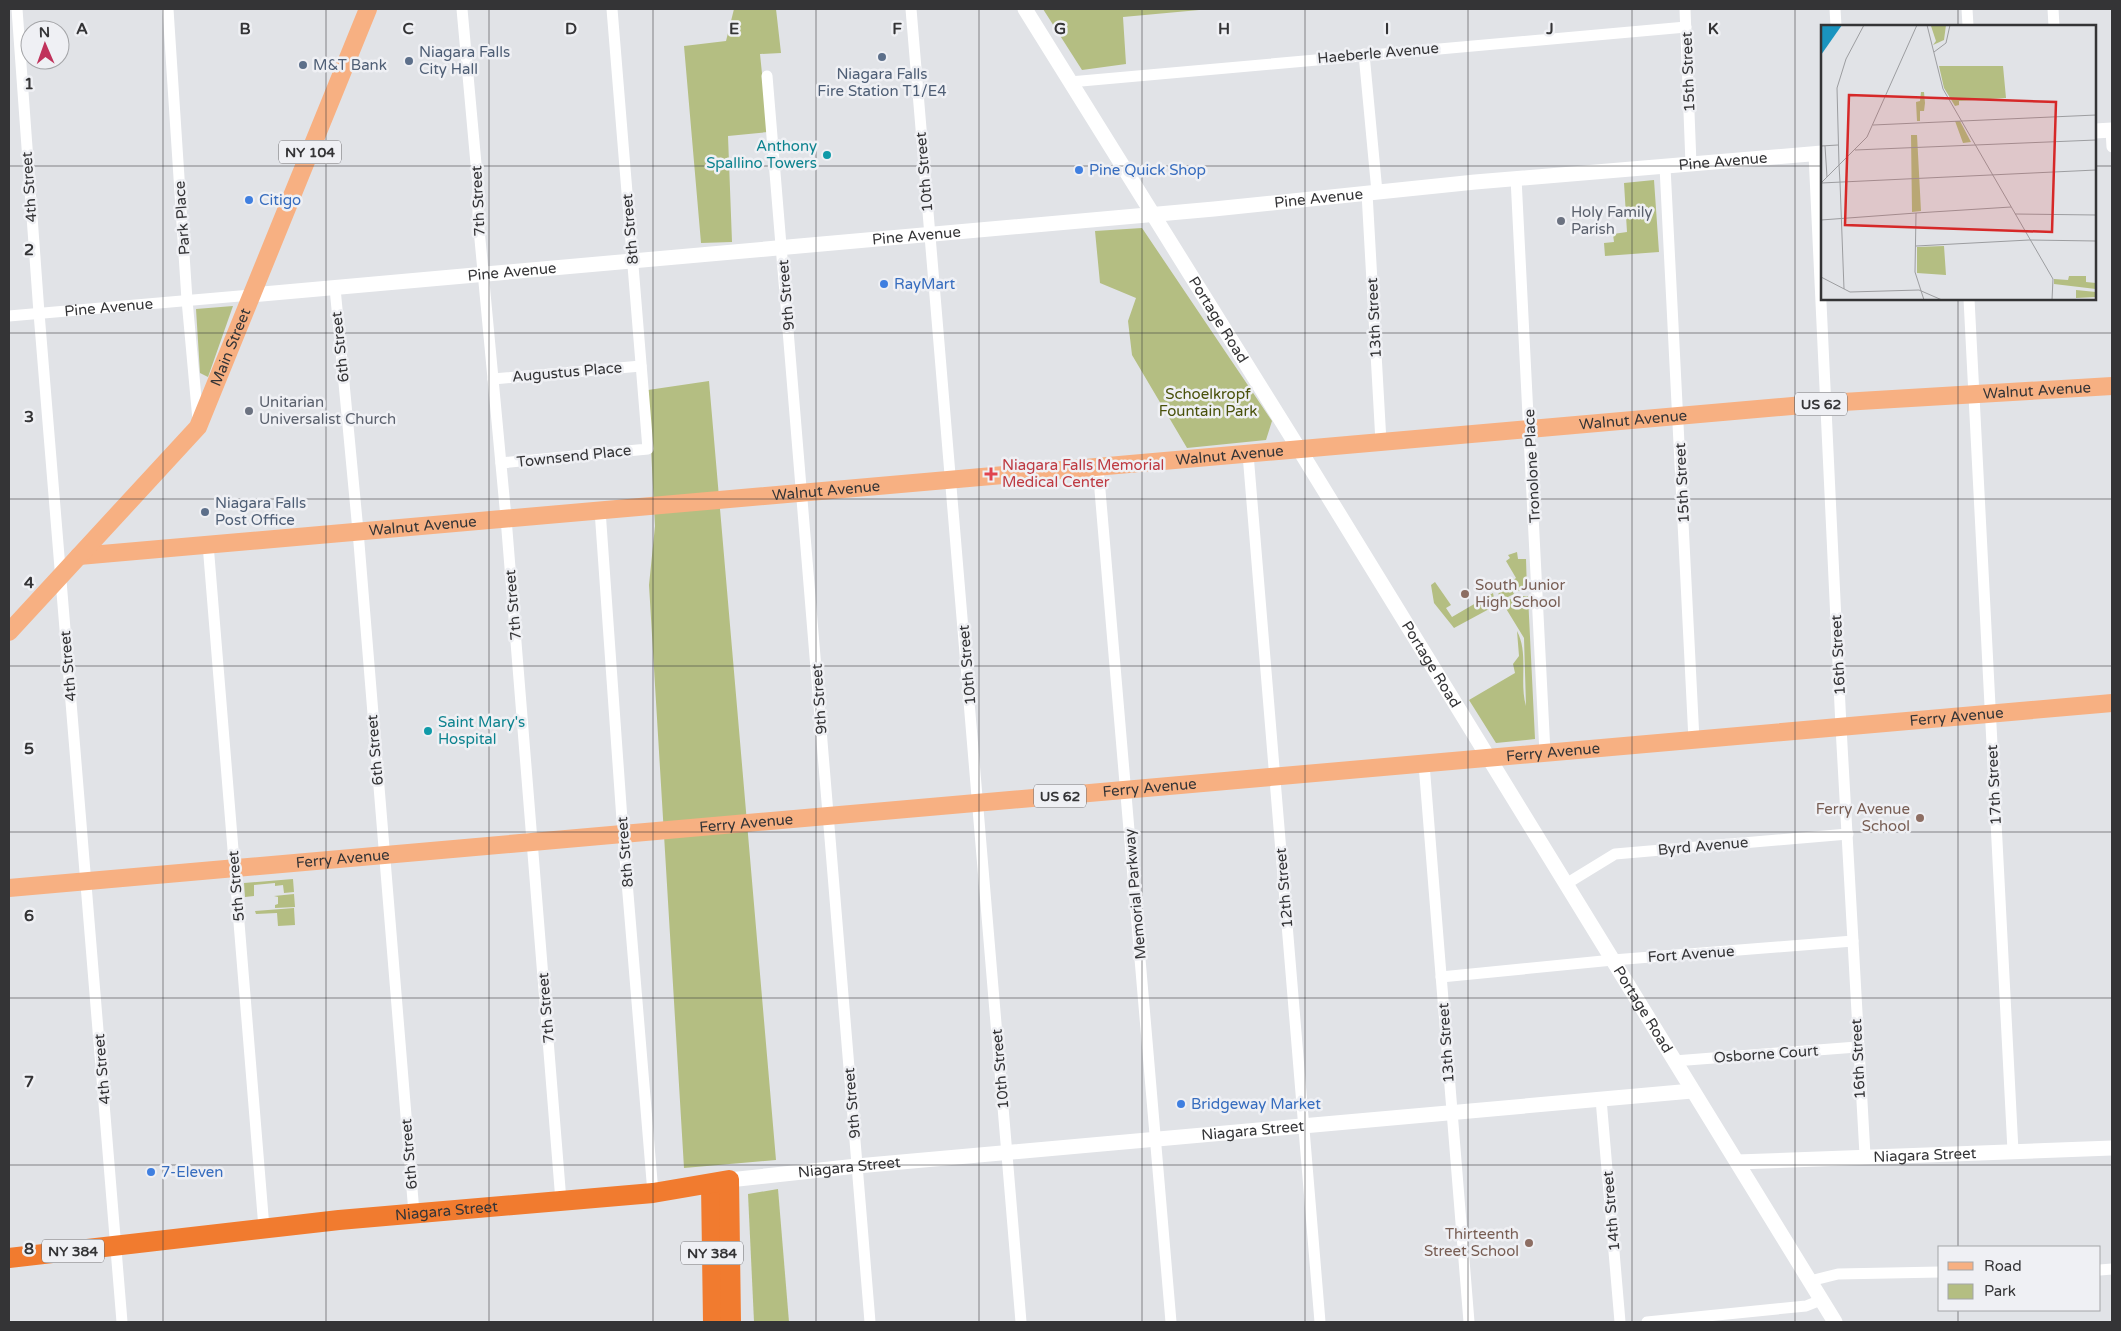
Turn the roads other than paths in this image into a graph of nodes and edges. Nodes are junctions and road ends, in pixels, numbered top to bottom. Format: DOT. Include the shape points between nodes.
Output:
graph roads {
  1 [pos="17,9"];
  2 [pos="168,9"];
  3 [pos="368,9"];
  4 [pos="462,9"];
  5 [pos="612,9"];
  6 [pos="911,9"];
  7 [pos="1024,9"];
  8 [pos="1685,9"];
  9 [pos="1835,9"];
  10 [pos="1967,9"];
  11 [pos="2053,9"];
  12 [pos="1836,25"];
  13 [pos="1968,25"];
  14 [pos="2054,25"];
  15 [pos="1686,27"];
  16 [pos="1364,54"];
  17 [pos="767,76"];
  18 [pos="1070,82"];
  19 [pos="2112,130"];
  20 [pos="2096,131"];
  21 [pos="2112,148"];
  22 [pos="1818,154"];
  23 [pos="1691,164"];
  24 [pos="1665,166"];
  25 [pos="1516,178"];
  26 [pos="1372,193"];
  27 [pos="1151,214"];
  28 [pos="929,234"];
  29 [pos="1821,247"];
  30 [pos="782,248"];
  31 [pos="632,261"];
  32 [pos="482,274"];
  33 [pos="335,288"];
  34 [pos="251,295"];
  35 [pos="187,300"];
  36 [pos="1823,300"];
  37 [pos="1969,300"];
  38 [pos="39,313"];
  39 [pos="9,316"];
  40 [pos="641,366"];
  41 [pos="493,379"];
  42 [pos="2112,386"];
  43 [pos="1973,394"];
  44 [pos="1826,403"];
  45 [pos="1678,416"];
  46 [pos="198,427"];
  47 [pos="1530,429"];
  48 [pos="1381,442"];
  49 [pos="648,449"];
  50 [pos="1299,449"];
  51 [pos="1248,454"];
  52 [pos="501,463"];
  53 [pos="1098,467"];
  54 [pos="951,479"];
  55 [pos="802,492"];
  56 [pos="600,510"];
  57 [pos="506,518"];
  58 [pos="114,519"];
  59 [pos="358,531"];
  60 [pos="208,544"];
  61 [pos="127,551"];
  62 [pos="79,556"];
  63 [pos="60,576"];
  64 [pos="9,632"];
  65 [pos="2112,703"];
  66 [pos="1990,714"];
  67 [pos="1841,727"];
  68 [pos="1694,740"];
  69 [pos="1546,753"];
  70 [pos="1488,758"];
  71 [pos="1424,764"];
  72 [pos="1275,777"];
  73 [pos="1126,790"];
  74 [pos="978,803"];
  75 [pos="828,816"];
  76 [pos="623,834"];
  77 [pos="1848,834"];
  78 [pos="532,842"];
  79 [pos="384,855"];
  80 [pos="234,868"];
  81 [pos="86,881"];
  82 [pos="1566,884"];
  83 [pos="9,888"];
  84 [pos="1852,941"];
  85 [pos="1612,960"];
  86 [pos="1441,977"];
  87 [pos="1857,1047"];
  88 [pos="1674,1061"];
  89 [pos="1692,1091"];
  90 [pos="1601,1099"];
  91 [pos="1452,1113"];
  92 [pos="1303,1126"];
  93 [pos="1156,1139"];
  94 [pos="2112,1148"];
  95 [pos="2013,1152"];
  96 [pos="1007,1153"];
  97 [pos="1865,1155"];
  98 [pos="1737,1162"];
  99 [pos="857,1166"];
  100 [pos="720,1182"];
  101 [pos="653,1193"];
  102 [pos="561,1201"];
  103 [pos="414,1213"];
  104 [pos="264,1228"];
  105 [pos="116,1247"];
  106 [pos="9,1258"];
  107 [pos="1938,1272"];
  108 [pos="1810,1281"];
  109 [pos="1821,1300"];
  110 [pos="122,1322"];
  111 [pos="713,1322"];
  112 [pos="731,1322"];
  113 [pos="870,1322"];
  114 [pos="1021,1322"];
  115 [pos="1171,1322"];
  116 [pos="1320,1322"];
  117 [pos="1469,1322"];
  118 [pos="1620,1322"];
  119 [pos="1647,1322"];
  120 [pos="1835,1322"];
  1 -- 38 [label="street, 4th Street"];
  2 -- 35 [label="street, Park Place"];
  3 -- 34 [label="main road, Main Street / NY 104"];
  4 -- 32 [label="street, 7th Street" via="478,186"];
  5 -- 31 [label="street, 8th Street"];
  6 -- 28 [label="street, 10th Street"];
  7 -- 18 [label="street, Portage Road"];
  8 -- 15 [label="street, 15th Street"];
  9 -- 12 [label="street"];
  10 -- 13 [label="street"];
  11 -- 14 [label="street"];
  15 -- 16 [label="street, Haeberle Avenue"];
  15 -- 23 [label="street, 15th Street"];
  16 -- 18 [label="street, Haeberle Avenue"];
  16 -- 26 [label="street, 13th Street"];
  17 -- 30 [label="street, 9th Street"];
  18 -- 27 [label="street, Portage Road"];
  19 -- 20 [label="street"];
  19 -- 21 [label="street"];
  22 -- 23 [label="street, Pine Avenue"];
  22 -- 29 [label="street, 16th Street"];
  23 -- 24 [label="street, Pine Avenue"];
  24 -- 25 [label="street, Pine Avenue"];
  24 -- 45 [label="street, 15th Street"];
  25 -- 26 [label="street, Pine Avenue"];
  25 -- 47 [label="street, Tronolone Place"];
  26 -- 27 [label="street, Pine Avenue"];
  26 -- 48 [label="street, 13th Street"];
  27 -- 28 [label="street, Pine Avenue"];
  27 -- 50 [label="street, Portage Road"];
  28 -- 30 [label="street, Pine Avenue"];
  28 -- 54 [label="street, 10th Street"];
  30 -- 31 [label="street, Pine Avenue"];
  30 -- 55 [label="street, 9th Street"];
  31 -- 32 [label="street, Pine Avenue"];
  31 -- 40 [label="street, 8th Street"];
  32 -- 33 [label="street, Pine Avenue"];
  32 -- 41 [label="street, 7th Street"];
  33 -- 34 [label="street, Pine Avenue"];
  33 -- 59 [label="street, 6th Street"];
  34 -- 35 [label="street, Pine Avenue"];
  34 -- 46 [label="main road, Main Street / NY 104"];
  35 -- 38 [label="street, Pine Avenue"];
  35 -- 46 [label="street, Park Place"];
  36 -- 44 [label="street, 16th Street"];
  37 -- 43 [label="street, 17th Street"];
  38 -- 39 [label="street, Pine Avenue"];
  38 -- 63 [label="street, 4th Street"];
  40 -- 41 [label="street, Augustus Place"];
  40 -- 49 [label="street, 8th Street"];
  41 -- 52 [label="street, 7th Street"];
  42 -- 43 [label="main road, Walnut Avenue / US 62"];
  43 -- 44 [label="main road, Walnut Avenue / US 62"];
  43 -- 66 [label="street, 17th Street"];
  44 -- 45 [label="main road, Walnut Avenue / US 62"];
  44 -- 67 [label="street, 16th Street"];
  45 -- 47 [label="main road, Walnut Avenue / US 62"];
  45 -- 68 [label="street, 15th Street"];
  46 -- 58 [label="main road, Main Street / NY 104"];
  47 -- 48 [label="main road, Walnut Avenue / US 62"];
  47 -- 69 [label="street, Tronolone Place"];
  48 -- 50 [label="main road, Walnut Avenue / US 62"];
  49 -- 52 [label="street, Townsend Place"];
  50 -- 51 [label="main road, Walnut Avenue / US 62"];
  50 -- 70 [label="street, Portage Road"];
  51 -- 53 [label="main road, Walnut Avenue / US 62"];
  51 -- 72 [label="street, 12th Street"];
  52 -- 57 [label="street, 7th Street"];
  53 -- 54 [label="main road, Walnut Avenue / US 62"];
  53 -- 73 [label="street, Memorial Parkway"];
  54 -- 55 [label="main road, Walnut Avenue / US 62"];
  54 -- 74 [label="street, 10th Street"];
  55 -- 56 [label="main road, Walnut Avenue / US 62"];
  55 -- 75 [label="street, 9th Street"];
  56 -- 57 [label="main road, Walnut Avenue / US 62"];
  56 -- 76 [label="street, 8th Street"];
  57 -- 59 [label="main road, Walnut Avenue / US 62"];
  57 -- 78 [label="street, 7th Street"];
  58 -- 61 [label="main road" via="114,537"];
  58 -- 62 [label="main road, Main Street / NY 104"];
  59 -- 60 [label="main road, Walnut Avenue / US 62"];
  59 -- 79 [label="street, 6th Street"];
  60 -- 61 [label="main road, Walnut Avenue / US 62"];
  60 -- 80 [label="street, 5th Street"];
  61 -- 62 [label="main road, Walnut Avenue / US 62"];
  62 -- 63 [label="main road, Main Street / NY 104"];
  63 -- 64 [label="main road, Main Street / NY 104"];
  63 -- 81 [label="street, 4th Street"];
  65 -- 66 [label="main road, Ferry Avenue / US 62"];
  66 -- 67 [label="main road, Ferry Avenue / US 62"];
  66 -- 95 [label="street, 17th Street"];
  67 -- 68 [label="main road, Ferry Avenue / US 62"];
  67 -- 77 [label="street, 16th Street"];
  68 -- 69 [label="main road, Ferry Avenue / US 62"];
  69 -- 70 [label="main road, Ferry Avenue / US 62"];
  70 -- 71 [label="main road, Ferry Avenue / US 62"];
  70 -- 82 [label="street, Portage Road"];
  71 -- 72 [label="main road, Ferry Avenue / US 62"];
  71 -- 86 [label="street, 13th Street"];
  72 -- 73 [label="main road, Ferry Avenue / US 62"];
  72 -- 92 [label="street, 12th Street"];
  73 -- 74 [label="main road, Ferry Avenue / US 62"];
  73 -- 93 [label="street, Memorial Parkway"];
  74 -- 75 [label="main road, Ferry Avenue / US 62"];
  74 -- 96 [label="street, 10th Street"];
  75 -- 76 [label="main road, Ferry Avenue / US 62"];
  75 -- 99 [label="street, 9th Street"];
  76 -- 78 [label="main road, Ferry Avenue / US 62"];
  76 -- 101 [label="street, 8th Street"];
  77 -- 82 [label="street, Byrd Avenue" via="1615,854"];
  77 -- 84 [label="street, 16th Street"];
  78 -- 79 [label="main road, Ferry Avenue / US 62"];
  78 -- 102 [label="street, 7th Street"];
  79 -- 80 [label="main road, Ferry Avenue / US 62"];
  79 -- 103 [label="street, 6th Street"];
  80 -- 81 [label="main road, Ferry Avenue / US 62"];
  80 -- 104 [label="street, 5th Street"];
  81 -- 83 [label="main road, Ferry Avenue / US 62"];
  81 -- 105 [label="street, 4th Street"];
  82 -- 85 [label="street, Portage Road"];
  84 -- 85 [label="street, Fort Avenue"];
  84 -- 87 [label="street, 16th Street"];
  85 -- 86 [label="street, Fort Avenue"];
  85 -- 88 [label="street, Portage Road"];
  86 -- 91 [label="street, 13th Street"];
  87 -- 88 [label="street, Osborne Court"];
  87 -- 97 [label="street, 16th Street"];
  88 -- 89 [label="street, Portage Road"];
  89 -- 90 [label="street, Niagara Street"];
  89 -- 98 [label="street, Portage Road"];
  90 -- 91 [label="street, Niagara Street"];
  90 -- 118 [label="street, 14th Street"];
  91 -- 92 [label="street, Niagara Street"];
  91 -- 117 [label="street, 13th Street"];
  92 -- 93 [label="street, Niagara Street"];
  92 -- 116 [label="street, 12th Street"];
  93 -- 96 [label="street, Niagara Street"];
  93 -- 115 [label="street, Memorial Parkway"];
  94 -- 95 [label="street, Niagara Street"];
  95 -- 97 [label="street, Niagara Street"];
  96 -- 99 [label="street, Niagara Street"];
  96 -- 114 [label="street, 10th Street"];
  97 -- 98 [label="street, Niagara Street"];
  98 -- 108 [label="street, Portage Road"];
  99 -- 100 [label="street, Niagara Street"];
  99 -- 113 [label="street, 9th Street"];
  100 -- 101 [label="highway, Niagara Street / NY 384"];
  100 -- 111 [label="highway, NY 384"];
  100 -- 112 [label="highway, NY 384"];
  101 -- 102 [label="highway, Niagara Street / NY 384"];
  102 -- 103 [label="highway, Niagara Street / NY 384"];
  103 -- 104 [label="highway, Niagara Street / NY 384"];
  104 -- 105 [label="highway, Niagara Street / NY 384"];
  105 -- 106 [label="highway, Niagara Street / NY 384"];
  105 -- 110 [label="street, 4th Street"];
  107 -- 108 [label="street" via="1838,1274"];
  108 -- 109 [label="street, Portage Road"];
  109 -- 119 [label="street" via="1806,1306"];
  109 -- 120 [label="street, Portage Road"];
}
